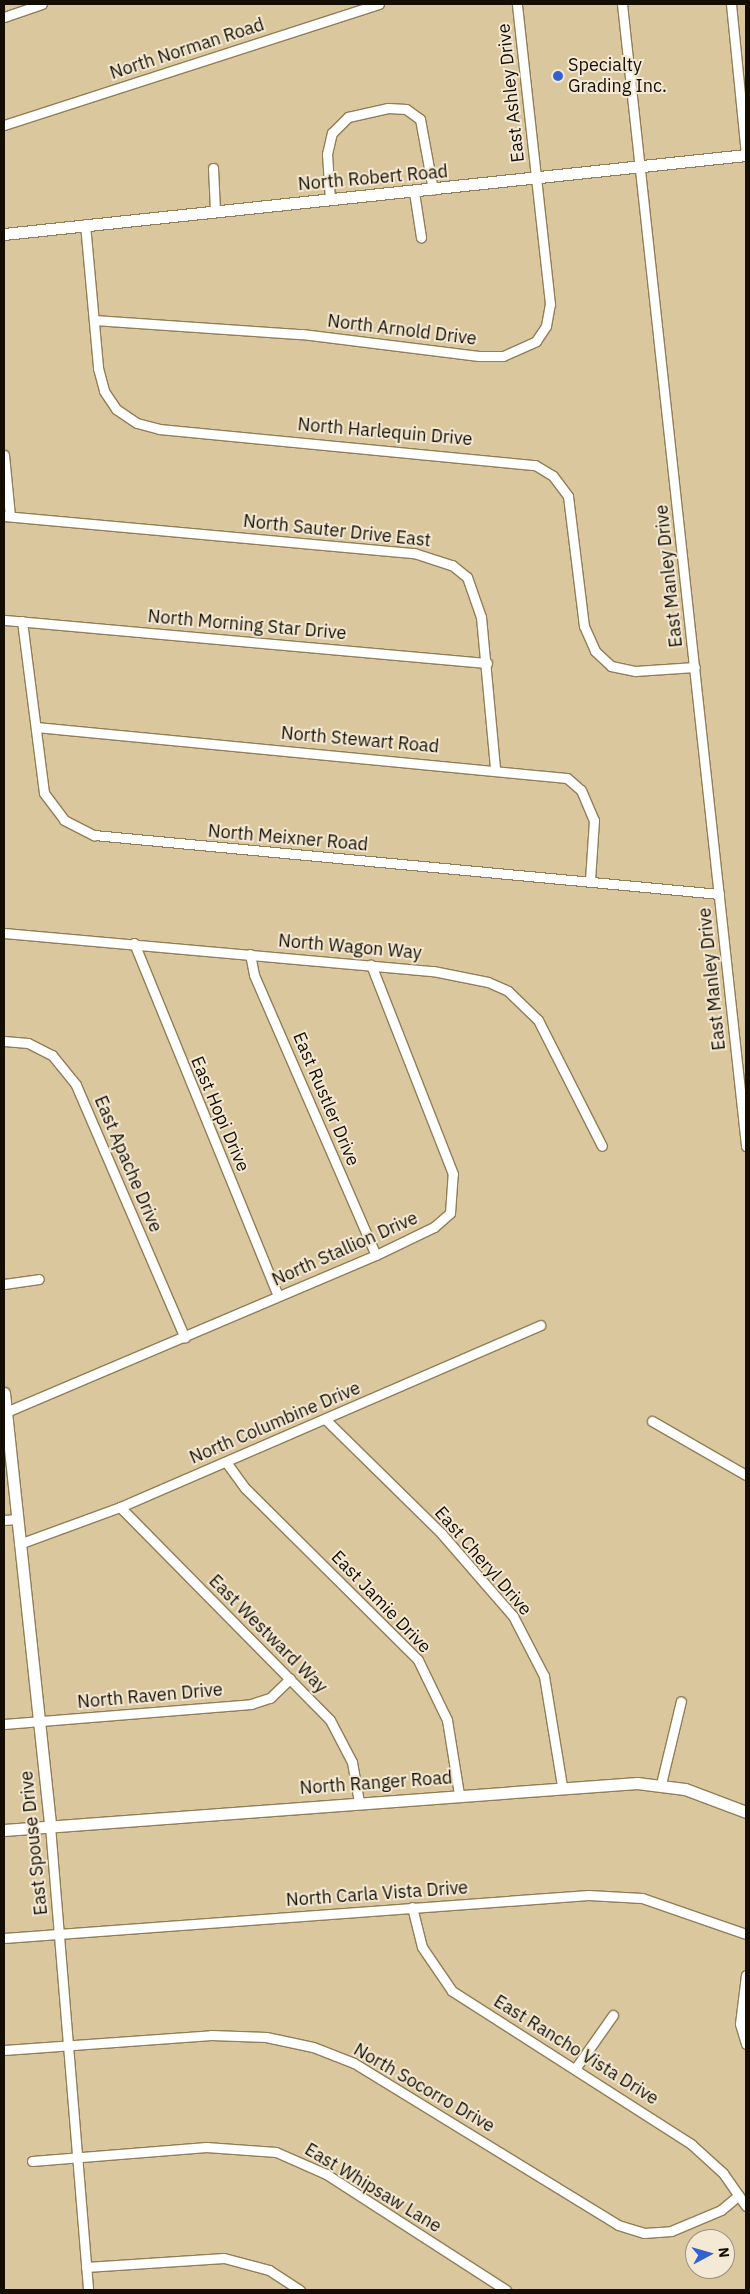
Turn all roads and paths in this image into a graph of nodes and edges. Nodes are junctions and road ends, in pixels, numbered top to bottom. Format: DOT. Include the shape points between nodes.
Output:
graph roads {
  1 [pos="42,4"];
  2 [pos="379,4"];
  3 [pos="517,4"];
  4 [pos="622,4"];
  5 [pos="731,4"];
  6 [pos="4,17"];
  7 [pos="746,44"];
  8 [pos="736,46"];
  9 [pos="4,125"];
  10 [pos="746,154"];
  11 [pos="641,167"];
  12 [pos="213,168"];
  13 [pos="536,178"];
  14 [pos="433,190"];
  15 [pos="414,192"];
  16 [pos="330,200"];
  17 [pos="216,210"];
  18 [pos="85,224"];
  19 [pos="4,234"];
  20 [pos="421,237"];
  21 [pos="94,320"];
  22 [pos="4,455"];
  23 [pos="7,516"];
  24 [pos="4,620"];
  25 [pos="22,621"];
  26 [pos="487,664"];
  27 [pos="695,667"];
  28 [pos="36,727"];
  29 [pos="495,769"];
  30 [pos="590,881"];
  31 [pos="719,894"];
  32 [pos="4,933"];
  33 [pos="134,943"];
  34 [pos="250,954"];
  35 [pos="370,965"];
  36 [pos="4,1041"];
  37 [pos="602,1146"];
  38 [pos="746,1146"];
  39 [pos="376,1254"];
  40 [pos="39,1279"];
  41 [pos="4,1284"];
  42 [pos="278,1296"];
  43 [pos="540,1325"];
  44 [pos="185,1338"];
  45 [pos="4,1393"];
  46 [pos="6,1412"];
  47 [pos="325,1419"];
  48 [pos="652,1421"];
  49 [pos="226,1462"];
  50 [pos="746,1475"];
  51 [pos="120,1507"];
  52 [pos="16,1519"];
  53 [pos="4,1520"];
  54 [pos="19,1544"];
  55 [pos="290,1678"];
  56 [pos="681,1701"];
  57 [pos="38,1722"];
  58 [pos="4,1724"];
  59 [pos="661,1784"];
  60 [pos="562,1786"];
  61 [pos="460,1794"];
  62 [pos="359,1802"];
  63 [pos="746,1812"];
  64 [pos="50,1826"];
  65 [pos="4,1830"];
  66 [pos="412,1907"];
  67 [pos="61,1934"];
  68 [pos="746,1934"];
  69 [pos="4,1938"];
  70 [pos="746,1975"];
  71 [pos="613,2015"];
  72 [pos="746,2044"];
  73 [pos="70,2046"];
  74 [pos="4,2050"];
  75 [pos="575,2069"];
  76 [pos="79,2156"];
  77 [pos="32,2161"];
  78 [pos="739,2195"];
  79 [pos="746,2206"];
  80 [pos="86,2267"];
  81 [pos="88,2290"];
  82 [pos="300,2290"];
  83 [pos="506,2290"];
  1 -- 6 [label="street"];
  2 -- 9 [label="street, North Norman Road"];
  3 -- 13 [label="street, East Ashley Drive"];
  4 -- 11 [label="street, East Manley Drive"];
  5 -- 8 [label="street"];
  7 -- 8 [label="street"];
  8 -- 10 [label="street"];
  10 -- 11 [label="street, North Robert Road"];
  11 -- 13 [label="street, North Robert Road"];
  11 -- 27 [label="street, East Manley Drive"];
  12 -- 17 [label="street"];
  13 -- 14 [label="street, North Robert Road"];
  13 -- 21 [label="street, North Arnold Drive" via="550,304 546,326 536,341 520,350 479,356 302,334"];
  14 -- 15 [label="street, North Robert Road"];
  14 -- 16 [label="street" via="420,119 406,109 388,108 348,117 332,133 327,154"];
  15 -- 16 [label="street, North Robert Road"];
  15 -- 20 [label="street"];
  16 -- 17 [label="street, North Robert Road"];
  17 -- 18 [label="street, North Robert Road"];
  18 -- 19 [label="street, North Robert Road"];
  18 -- 21 [label="street, North Harlequin Drive"];
  21 -- 27 [label="street, North Harlequin Drive" via="104,391 116,409 137,423 159,429 535,465 553,476 568,496 584,626 595,652 611,666 636,671"];
  22 -- 23 [label="street"];
  23 -- 26 [label="street, North Sauter Drive East" via="435,557 467,577 473,589"];
  24 -- 25 [label="street, North Morning Star Drive"];
  25 -- 26 [label="street, North Morning Star Drive"];
  25 -- 28 [label="street, North Meixner Road"];
  26 -- 29 [label="street, North Sauter Drive East"];
  27 -- 31 [label="street, East Manley Drive"];
  28 -- 29 [label="street, North Stewart Road"];
  28 -- 30 [label="street, North Meixner Road" via="44,793 50,808 64,820 94,835"];
  29 -- 30 [label="street, North Stewart Road" via="567,778 581,790 594,820"];
  30 -- 31 [label="street, North Meixner Road"];
  31 -- 38 [label="street, East Manley Drive"];
  32 -- 33 [label="street, North Wagon Way"];
  33 -- 34 [label="street, North Wagon Way"];
  33 -- 42 [label="street, East Hopi Drive"];
  34 -- 35 [label="street, North Wagon Way"];
  34 -- 39 [label="street, East Rustler Drive" via="254,974"];
  35 -- 37 [label="street, North Wagon Way" via="442,973 508,991 550,1039"];
  35 -- 39 [label="street, North Stallion Drive" via="453,1174 455,1195 450,1213 434,1227"];
  36 -- 44 [label="street, East Apache Drive" via="28,1043 52,1055 76,1085"];
  39 -- 42 [label="street, North Stallion Drive"];
  40 -- 41 [label="street"];
  42 -- 44 [label="street, North Stallion Drive"];
  43 -- 47 [label="street, North Columbine Drive"];
  44 -- 46 [label="street, North Stallion Drive"];
  45 -- 46 [label="street, East Spouse Drive"];
  46 -- 52 [label="street, East Spouse Drive"];
  47 -- 49 [label="street, North Columbine Drive"];
  47 -- 60 [label="street, East Cheryl Drive" via="441,1533 513,1616 544,1676"];
  48 -- 50 [label="street"];
  49 -- 51 [label="street, North Columbine Drive"];
  49 -- 61 [label="street, East Jamie Drive" via="245,1488 418,1660 447,1720"];
  51 -- 54 [label="street, North Columbine Drive"];
  51 -- 55 [label="street, East Westward Way"];
  52 -- 53 [label="street"];
  52 -- 54 [label="street, East Spouse Drive"];
  54 -- 57 [label="street, East Spouse Drive"];
  55 -- 57 [label="street, North Raven Drive" via="270,1698 251,1704"];
  55 -- 62 [label="street, East Westward Way" via="330,1720 344,1741"];
  56 -- 59 [label="street"];
  57 -- 58 [label="street, North Raven Drive"];
  57 -- 64 [label="street, East Spouse Drive"];
  59 -- 60 [label="street, North Ranger Road"];
  59 -- 63 [label="street, North Ranger Road"];
  60 -- 61 [label="street, North Ranger Road"];
  61 -- 62 [label="street, North Ranger Road"];
  62 -- 64 [label="street, North Ranger Road"];
  64 -- 65 [label="street, North Ranger Road"];
  64 -- 67 [label="street, East Spouse Drive"];
  66 -- 67 [label="street, North Carla Vista Drive"];
  66 -- 68 [label="street, North Carla Vista Drive" via="623,1896 668,1905"];
  66 -- 75 [label="street, East Rancho Vista Drive" via="422,1948 452,1991"];
  67 -- 69 [label="street, North Carla Vista Drive"];
  67 -- 73 [label="street, East Spouse Drive"];
  70 -- 72 [label="street" via="740,2024"];
  71 -- 75 [label="street"];
  73 -- 74 [label="street, North Socorro Drive"];
  73 -- 76 [label="street, East Spouse Drive"];
  73 -- 78 [label="street, North Socorro Drive" via="211,2035 266,2037 313,2047 363,2068 587,2209 644,2233 695,2223"];
  75 -- 78 [label="street, East Rancho Vista Drive" via="691,2144 723,2173"];
  76 -- 77 [label="street, East Whipsaw Lane"];
  76 -- 80 [label="street, East Spouse Drive"];
  76 -- 83 [label="street, East Whipsaw Lane" via="206,2147 276,2152 326,2174"];
  78 -- 79 [label="street, East Rancho Vista Drive"];
  80 -- 81 [label="street, East Spouse Drive"];
  80 -- 82 [label="street" via="224,2258 269,2270"];
}
